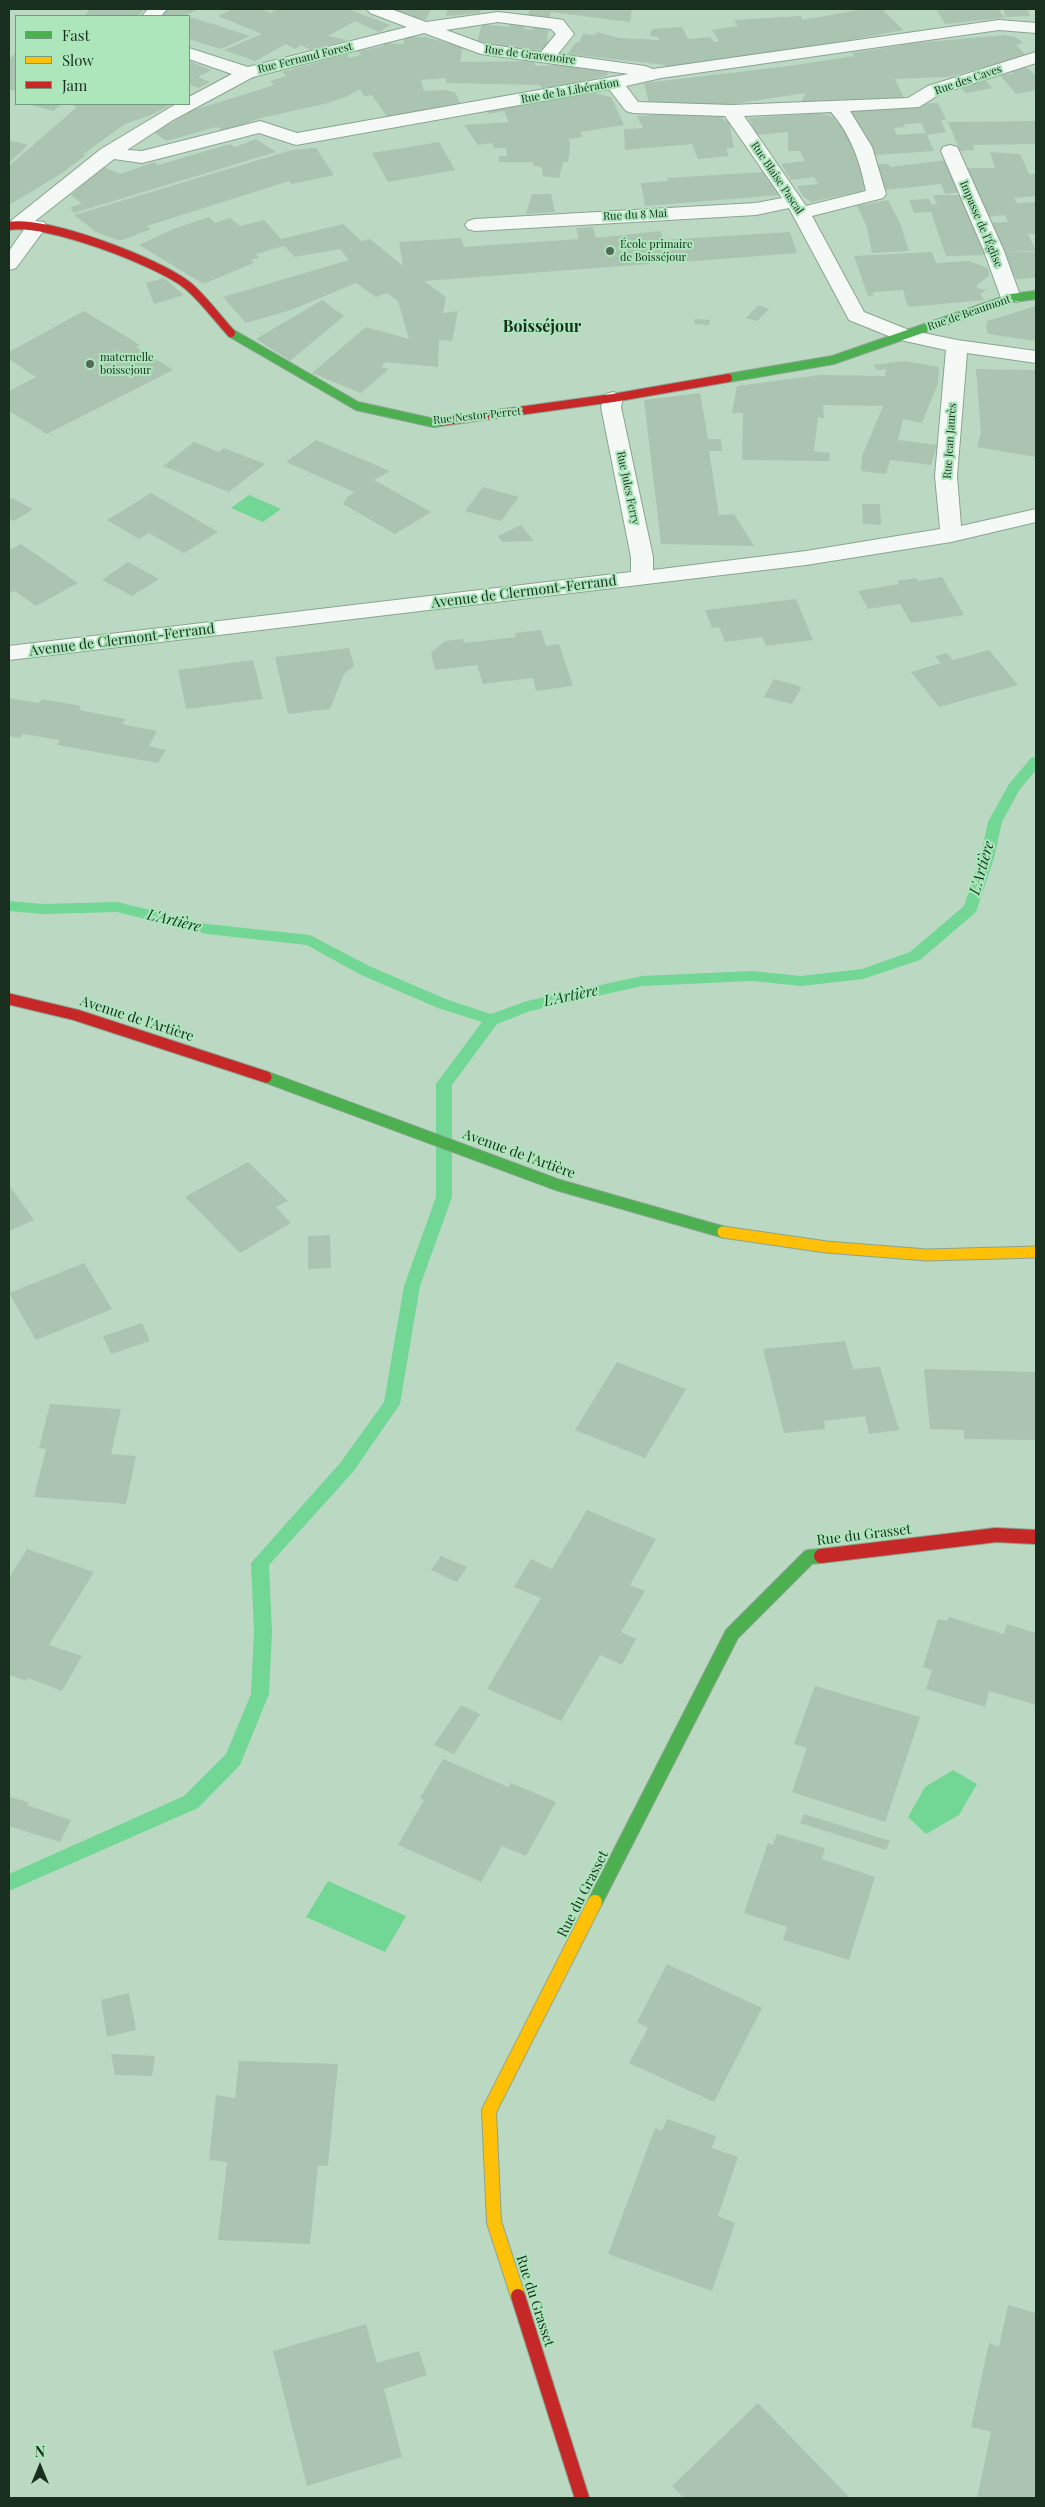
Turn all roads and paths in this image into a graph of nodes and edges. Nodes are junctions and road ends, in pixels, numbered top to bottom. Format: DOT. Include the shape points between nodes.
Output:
graph roads {
  1 [pos="376,9"];
  2 [pos="427,27"];
  3 [pos="1036,28"];
  4 [pos="190,52"];
  5 [pos="547,56"];
  6 [pos="1036,57"];
  7 [pos="246,73"];
  8 [pos="661,73"];
  9 [pos="614,83"];
  10 [pos="190,103"];
  11 [pos="187,105"];
  12 [pos="836,106"];
  13 [pos="731,111"];
  14 [pos="950,150"];
  15 [pos="108,153"];
  16 [pos="798,207"];
  17 [pos="475,224"];
  18 [pos="22,225"];
  19 [pos="9,264"];
  20 [pos="1036,295"];
  21 [pos="1011,298"];
  22 [pos="903,335"];
  23 [pos="957,346"];
  24 [pos="1036,357"];
  25 [pos="613,398"];
  26 [pos="1036,514"];
  27 [pos="951,535"];
  28 [pos="642,578"];
  29 [pos="9,653"];
  30 [pos="9,999"];
  31 [pos="1036,1252"];
  32 [pos="1036,1537"];
  33 [pos="582,2498"];
  1 -- 2 [label="street, Rue de Gravenoire"];
  2 -- 5 [label="street, Rue de Gravenoire" via="481,48"];
  2 -- 5 [label="street, Rue Fernand Forest" via="498,17 557,24 565,34"];
  2 -- 7 [label="street, Rue Fernand Forest"];
  3 -- 8 [label="street, Rue de la Libération" via="999,25"];
  4 -- 7 [label="street"];
  5 -- 8 [label="street, Rue de Gravenoire"];
  6 -- 12 [label="street, Rue des Caves" via="934,90 912,102"];
  7 -- 10 [label="street, Rue Fernand Forest"];
  8 -- 9 [label="street, Rue de la Libération"];
  9 -- 13 [label="street" via="633,107"];
  9 -- 15 [label="street, Rue de la Libération" via="296,139 260,127 142,157"];
  11 -- 15 [label="street, Rue Fernand Forest" via="159,119"];
  12 -- 13 [label="street, Rue des Caves"];
  12 -- 16 [label="street" via="853,124 870,163 876,194"];
  13 -- 16 [label="street, Rue Blaise Pascal"];
  14 -- 21 [label="street, Impasse de l'Église"];
  15 -- 18 [label="street, Rue Fernand Forest"];
  16 -- 17 [label="street, Rue du 8 Mai"];
  16 -- 22 [label="street, Rue Blaise Pascal" via="856,316"];
  18 -- 19 [label="street, Rue Fernand Forest"];
  18 -- 25 [label="street, Rue Nestor Perret" via="123,251 187,285 227,331 357,406 434,423"];
  20 -- 21 [label="street, Rue de Beaumont"];
  21 -- 22 [label="street, Rue de Beaumont"];
  22 -- 23 [label="street, Rue Blaise Pascal"];
  22 -- 25 [label="street, Rue Nestor Perret" via="833,360"];
  23 -- 24 [label="street, Rue Blaise Pascal"];
  23 -- 27 [label="street, Rue Jean Jaurès" via="946,476"];
  25 -- 28 [label="street, Rue Jules Ferry" via="611,407 642,557"];
  26 -- 27 [label="street, Avenue de Clermont-Ferrand"];
  27 -- 28 [label="street, Avenue de Clermont-Ferrand" via="806,558"];
  28 -- 29 [label="street, Avenue de Clermont-Ferrand"];
  30 -- 31 [label="street, Avenue de l'Artière" via="76,1015 238,1067 576,1190 726,1233 826,1247 928,1256"];
  32 -- 33 [label="street, Rue du Grasset" via="996,1535 809,1557 732,1634 489,2111 494,2222"];
}
